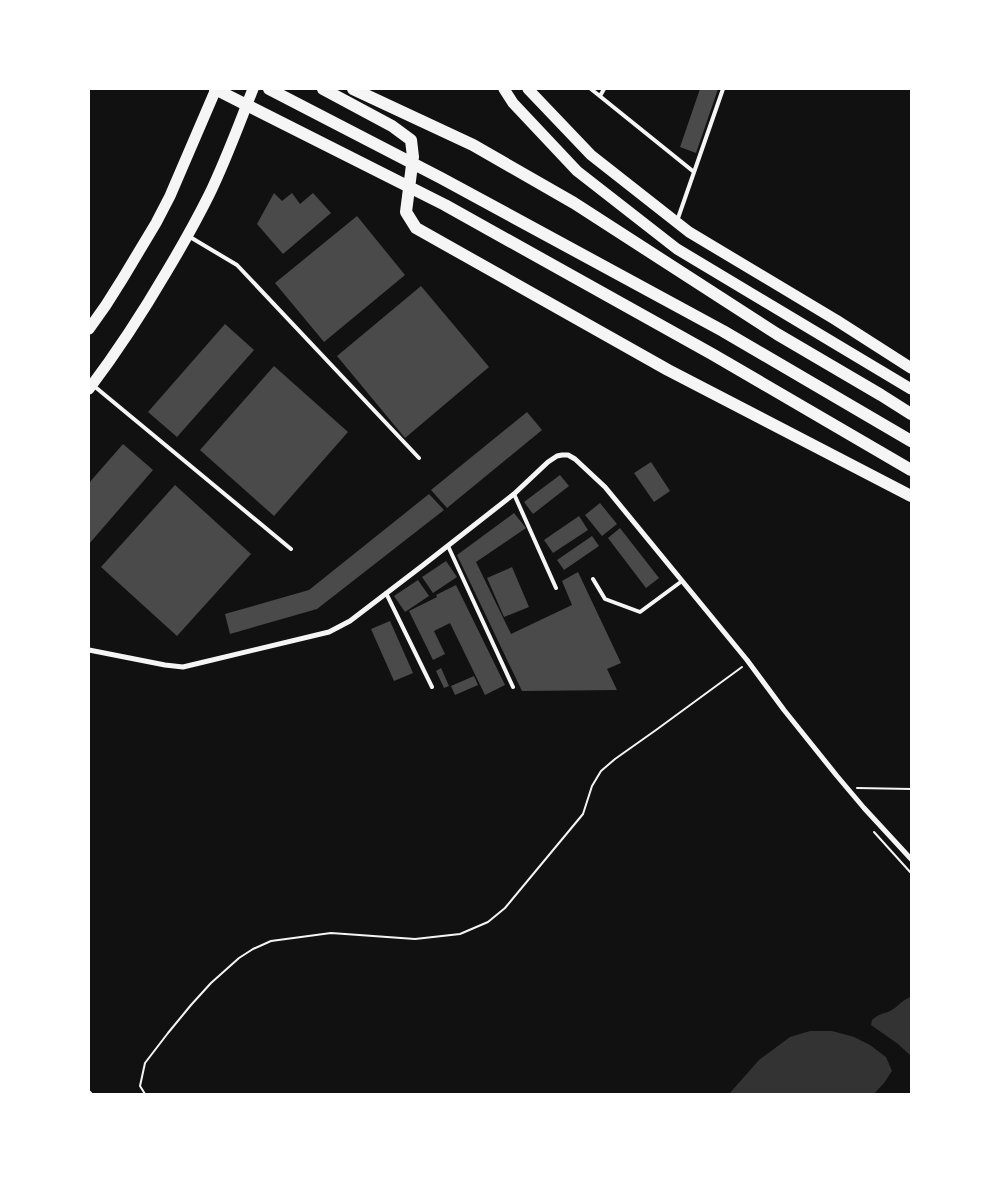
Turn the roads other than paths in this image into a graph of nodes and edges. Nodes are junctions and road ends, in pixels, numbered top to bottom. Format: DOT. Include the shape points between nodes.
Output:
graph roads {
  1 [pos="215,89"];
  2 [pos="253,89"];
  3 [pos="269,89"];
  4 [pos="323,89"];
  5 [pos="353,89"];
  6 [pos="504,89"];
  7 [pos="528,89"];
  8 [pos="591,89"];
  9 [pos="604,89"];
  10 [pos="723,89"];
  11 [pos="600,96"];
  12 [pos="694,172"];
  13 [pos="677,222"];
  14 [pos="188,236"];
  15 [pos="89,329"];
  16 [pos="911,368"];
  17 [pos="91,387"];
  18 [pos="911,389"];
  19 [pos="911,414"];
  20 [pos="911,441"];
  21 [pos="419,458"];
  22 [pos="911,470"];
  23 [pos="514,494"];
  24 [pos="911,496"];
  25 [pos="448,546"];
  26 [pos="291,549"];
  27 [pos="593,579"];
  28 [pos="682,581"];
  29 [pos="556,588"];
  30 [pos="386,593"];
  31 [pos="89,650"];
  32 [pos="432,687"];
  33 [pos="512,687"];
  34 [pos="911,859"];
  1 -- 15 [label="main road" via="170,196 119,285"];
  1 -- 22 [label="highway" via="444,205 712,354"];
  2 -- 14 [label="main road" via="225,160"];
  3 -- 20 [label="highway" via="723,331"];
  4 -- 24 [label="highway" via="392,126 411,140 413,157 406,212 416,228 668,370"];
  5 -- 19 [label="highway" via="473,145 574,203 777,334"];
  6 -- 18 [label="main road" via="513,103 577,170 677,248"];
  7 -- 13 [label="main road" via="591,155"];
  8 -- 11 [label="lane"];
  9 -- 11 [label="lane"];
  10 -- 12 [label="lane"];
  11 -- 12 [label="lane"];
  12 -- 13 [label="lane"];
  13 -- 16 [label="main road"];
  14 -- 17 [label="main road" via="122,344"];
  14 -- 21 [label="lane" via="237,266"];
  17 -- 26 [label="lane"];
  23 -- 25 [label="street"];
  23 -- 28 [label="street" via="548,462 557,456 568,455 605,487"];
  23 -- 29 [label="lane"];
  25 -- 30 [label="street"];
  25 -- 33 [label="lane"];
  27 -- 28 [label="lane" via="605,599 640,612"];
  28 -- 34 [label="street" via="848,788"];
  30 -- 31 [label="street" via="350,621 329,632 183,666"];
  30 -- 32 [label="lane"];
}
